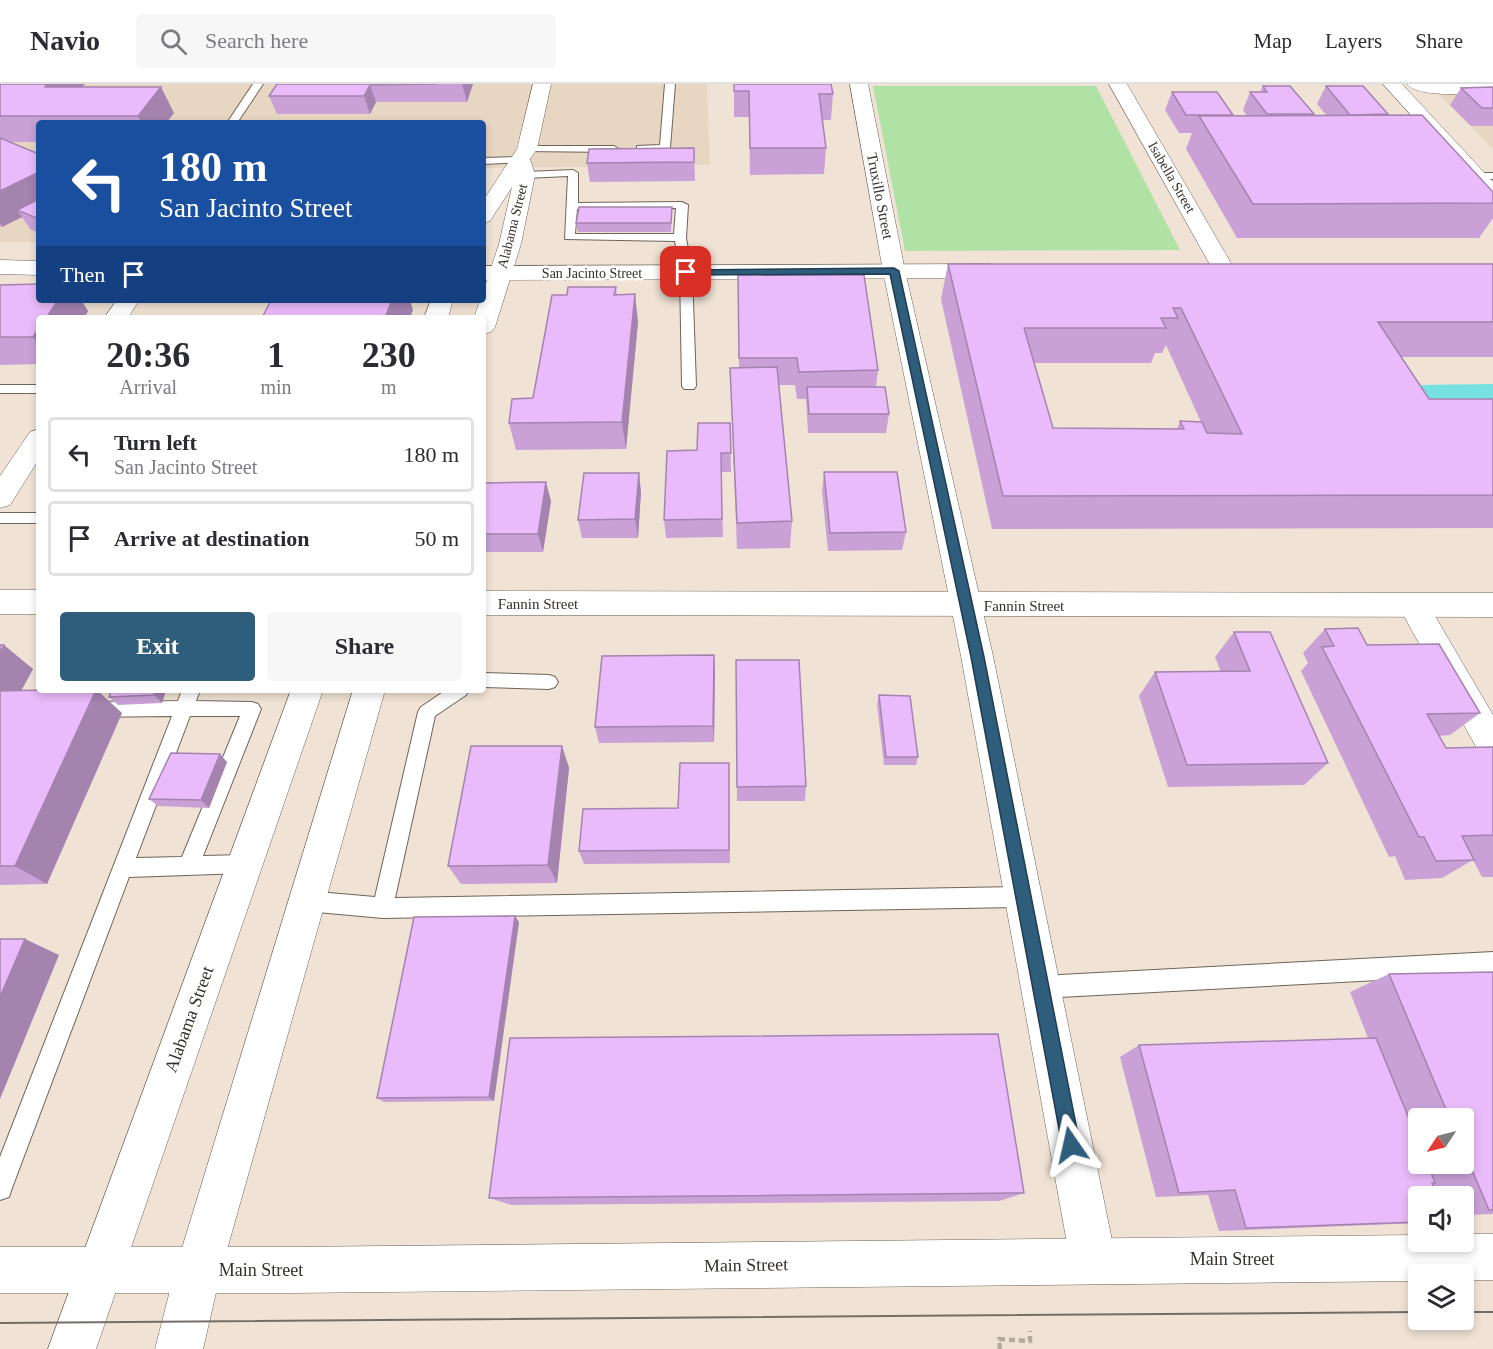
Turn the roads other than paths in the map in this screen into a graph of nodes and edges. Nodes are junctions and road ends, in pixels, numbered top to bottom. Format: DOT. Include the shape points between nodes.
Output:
graph roads {
  1 [pos="258,84"];
  2 [pos="542,84"];
  3 [pos="670,84"];
  4 [pos="859,84"];
  5 [pos="1118,84"];
  6 [pos="1392,84"];
  7 [pos="1416,84"];
  8 [pos="1493,87"];
  9 [pos="234,120"];
  10 [pos="486,161"];
  11 [pos="524,161"];
  12 [pos="1485,176"];
  13 [pos="1493,194"];
  14 [pos="572,206"];
  15 [pos="486,213"];
  16 [pos="680,238"];
  17 [pos="0,267"];
  18 [pos="36,268"];
  19 [pos="1201,270"];
  20 [pos="1224,270"];
  21 [pos="1248,270"];
  22 [pos="894,271"];
  23 [pos="1012,271"];
  24 [pos="686,272"];
  25 [pos="492,273"];
  26 [pos="485,315"];
  27 [pos="689,386"];
  28 [pos="0,389"];
  29 [pos="36,389"];
  30 [pos="36,443"];
  31 [pos="0,498"];
  32 [pos="0,518"];
  33 [pos="36,518"];
  34 [pos="0,602"];
  35 [pos="36,602"];
  36 [pos="486,603"];
  37 [pos="966,605"];
  38 [pos="1493,605"];
  39 [pos="1414,607"];
  40 [pos="486,680"];
  41 [pos="549,682"];
  42 [pos="85,693"];
  43 [pos="307,693"];
  44 [pos="368,693"];
  45 [pos="455,693"];
  46 [pos="187,699"];
  47 [pos="1493,746"];
  48 [pos="244,864"];
  49 [pos="189,865"];
  50 [pos="123,868"];
  51 [pos="1023,897"];
  52 [pos="306,901"];
  53 [pos="383,908"];
  54 [pos="1493,963"];
  55 [pos="1041,987"];
  56 [pos="0,1188"];
  57 [pos="1493,1257"];
  58 [pos="1094,1260"];
  59 [pos="99,1268"];
  60 [pos="0,1270"];
  61 [pos="198,1270"];
  62 [pos="72,1349"];
  63 [pos="179,1349"];
  1 -- 9 [label="lane"];
  2 -- 11 [label="street, Alabama Street"];
  3 -- 11 [label="lane" via="665,148 626,148"];
  4 -- 22 [label="street, Truxillo Street"];
  5 -- 20 [label="street, Isabella Street"];
  6 -- 12 [label="street"];
  7 -- 8 [label="street" via="1430,88"];
  10 -- 11 [label="lane"];
  11 -- 14 [label="lane" via="573,173"];
  11 -- 15 [label="street, Alabama Street"];
  11 -- 25 [label="street, Alabama Street"];
  12 -- 13 [label="street"];
  14 -- 16 [label="lane" via="569,237"];
  14 -- 16 [label="lane" via="650,211 682,205"];
  16 -- 24 [label="lane"];
  17 -- 18 [label="street"];
  19 -- 20 [label="street"];
  20 -- 21 [label="street"];
  22 -- 23 [label="street, San Jacinto Street"];
  22 -- 24 [label="street, San Jacinto Street"];
  22 -- 37 [label="street, Truxillo Street"];
  24 -- 25 [label="street, San Jacinto Street"];
  24 -- 27 [label="lane"];
  25 -- 26 [label="street, Alabama Street"];
  28 -- 29 [label="lane"];
  30 -- 31 [label="street"];
  32 -- 33 [label="lane"];
  34 -- 35 [label="street"];
  36 -- 37 [label="street, Fannin Street"];
  37 -- 39 [label="street, Fannin Street"];
  37 -- 51 [label="street, Truxillo Street"];
  38 -- 39 [label="street, Fannin Street"];
  39 -- 47 [label="street"];
  40 -- 41 [label="lane"];
  42 -- 46 [label="lane" via="78,710"];
  43 -- 48 [label="street, Alabama Street"];
  44 -- 52 [label="street"];
  45 -- 53 [label="lane" via="426,711"];
  46 -- 49 [label="lane" via="252,709"];
  46 -- 50 [label="lane"];
  48 -- 49 [label="lane"];
  48 -- 59 [label="street, Alabama Street"];
  49 -- 50 [label="lane"];
  50 -- 56 [label="lane"];
  51 -- 53 [label="lane"];
  51 -- 55 [label="street, Truxillo Street"];
  52 -- 53 [label="lane"];
  52 -- 61 [label="street"];
  54 -- 55 [label="lane"];
  55 -- 58 [label="street, Truxillo Street"];
  57 -- 58 [label="street, Main Street"];
  58 -- 61 [label="street, Main Street"];
  59 -- 60 [label="street, Main Street"];
  59 -- 61 [label="street, Main Street"];
  59 -- 62 [label="street, Alabama Street"];
  61 -- 63 [label="street"];
}
